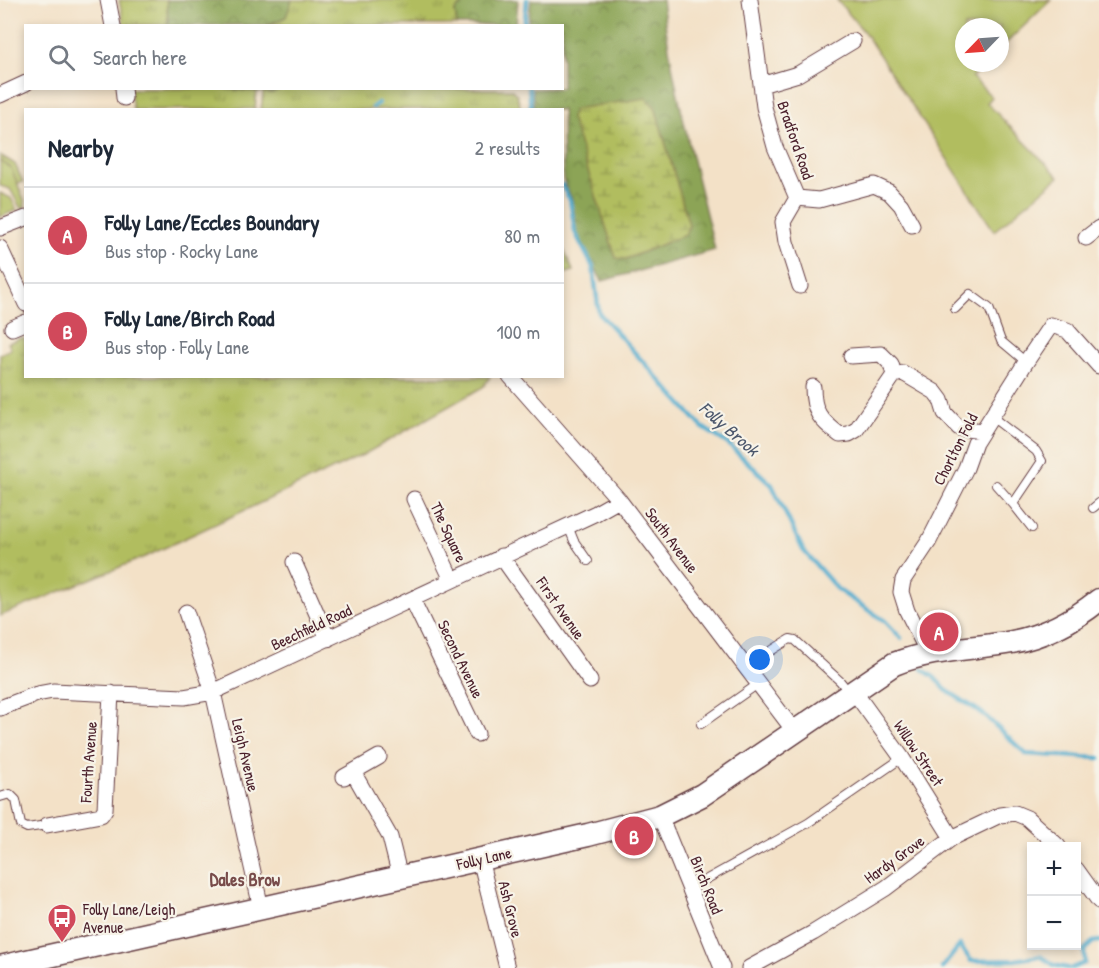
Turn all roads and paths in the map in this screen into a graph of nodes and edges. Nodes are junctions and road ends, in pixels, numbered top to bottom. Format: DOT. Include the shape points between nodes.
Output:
graph roads {
  1 [pos="108,0"];
  2 [pos="750,0"];
  3 [pos="112,24"];
  4 [pos="853,41"];
  5 [pos="24,84"];
  6 [pos="761,85"];
  7 [pos="0,95"];
  8 [pos="797,198"];
  9 [pos="24,219"];
  10 [pos="912,225"];
  11 [pos="0,228"];
  12 [pos="1099,228"];
  13 [pos="1086,238"];
  14 [pos="0,248"];
  15 [pos="800,286"];
  16 [pos="24,295"];
  17 [pos="955,309"];
  18 [pos="851,356"];
  19 [pos="1026,362"];
  20 [pos="1099,366"];
  21 [pos="894,375"];
  22 [pos="512,378"];
  23 [pos="813,387"];
  24 [pos="992,417"];
  25 [pos="982,431"];
  26 [pos="996,484"];
  27 [pos="414,499"];
  28 [pos="619,500"];
  29 [pos="1013,504"];
  30 [pos="568,526"];
  31 [pos="1032,528"];
  32 [pos="501,556"];
  33 [pos="588,561"];
  34 [pos="294,562"];
  35 [pos="452,580"];
  36 [pos="412,599"];
  37 [pos="1099,600"];
  38 [pos="186,612"];
  39 [pos="328,639"];
  40 [pos="928,653"];
  41 [pos="745,667"];
  42 [pos="590,681"];
  43 [pos="758,684"];
  44 [pos="213,692"];
  45 [pos="851,692"];
  46 [pos="111,693"];
  47 [pos="0,708"];
  48 [pos="701,724"];
  49 [pos="795,732"];
  50 [pos="477,734"];
  51 [pos="379,757"];
  52 [pos="902,758"];
  53 [pos="0,797"];
  54 [pos="660,816"];
  55 [pos="47,825"];
  56 [pos="952,838"];
  57 [pos="1054,842"];
  58 [pos="480,859"];
  59 [pos="1081,875"];
  60 [pos="400,877"];
  61 [pos="689,889"];
  62 [pos="1099,901"];
  63 [pos="261,908"];
  64 [pos="0,967"];
  65 [pos="507,968"];
  66 [pos="722,968"];
  67 [pos="749,968"];
  1 -- 3 [label="street"];
  2 -- 6 [label="street, Bradford Road"];
  4 -- 6 [label="street" via="798,74"];
  5 -- 7 [label="street"];
  6 -- 8 [label="street, Bradford Road" via="769,126"];
  8 -- 10 [label="street" via="819,200 874,186 889,192"];
  8 -- 15 [label="street, Bradford Road" via="783,222"];
  9 -- 11 [label="street"];
  12 -- 13 [label="street"];
  14 -- 16 [label="street"];
  17 -- 19 [label="lane" via="970,294 989,308 1001,341"];
  18 -- 21 [label="street" via="881,354 891,364"];
  19 -- 20 [label="street, Chorlton Fold" via="1052,326 1067,330"];
  19 -- 24 [label="street, Chorlton Fold"];
  21 -- 23 [label="street" via="856,430 849,434 840,435 818,415"];
  21 -- 25 [label="street" via="903,373 935,392 945,413 959,428"];
  22 -- 28 [label="street, South Avenue"];
  24 -- 25 [label="street, Chorlton Fold"];
  24 -- 29 [label="lane" via="1042,461"];
  25 -- 40 [label="street, Chorlton Fold" via="929,541 903,580 901,592"];
  26 -- 29 [label="lane"];
  27 -- 35 [label="street, The Square"];
  28 -- 30 [label="street, Beechfield Road"];
  28 -- 41 [label="street, South Avenue"];
  29 -- 31 [label="lane"];
  30 -- 32 [label="street, Beechfield Road"];
  30 -- 33 [label="lane"];
  32 -- 35 [label="street, Beechfield Road"];
  32 -- 42 [label="street, First Avenue"];
  34 -- 39 [label="street"];
  35 -- 36 [label="street, Beechfield Road"];
  36 -- 39 [label="street, Beechfield Road"];
  36 -- 50 [label="street, Second Avenue"];
  37 -- 40 [label="main road, Folly Lane" via="1033,636"];
  38 -- 44 [label="street, Leigh Avenue"];
  39 -- 44 [label="street, Beechfield Road"];
  40 -- 45 [label="main road, Folly Lane" via="894,664"];
  41 -- 43 [label="street, South Avenue"];
  41 -- 45 [label="lane" via="790,639 795,640"];
  43 -- 48 [label="lane"];
  43 -- 49 [label="street, South Avenue"];
  44 -- 46 [label="street, Beechfield Road" via="184,697"];
  44 -- 63 [label="street, Leigh Avenue"];
  45 -- 49 [label="main road, Folly Lane"];
  45 -- 52 [label="street, Willow Street"];
  46 -- 47 [label="street, Beechfield Road" via="45,692"];
  46 -- 55 [label="street, Fourth Avenue" via="105,809 101,815"];
  49 -- 54 [label="main road, Folly Lane" via="702,795"];
  51 -- 60 [label="street" via="349,774 390,837"];
  52 -- 56 [label="street, Willow Street"];
  52 -- 61 [label="lane" via="808,823"];
  53 -- 55 [label="lane" via="10,794 16,800 21,825"];
  54 -- 58 [label="main road, Folly Lane"];
  54 -- 61 [label="street, Birch Road"];
  56 -- 57 [label="street, Hardy Grove" via="1000,815 1015,813 1028,818"];
  56 -- 67 [label="street, Hardy Grove" via="886,888"];
  58 -- 60 [label="main road, Folly Lane"];
  58 -- 65 [label="street, Ash Grove"];
  59 -- 62 [label="street"];
  60 -- 63 [label="main road, Folly Lane"];
  61 -- 66 [label="street, Birch Road"];
  63 -- 64 [label="main road, Folly Lane"];
}
